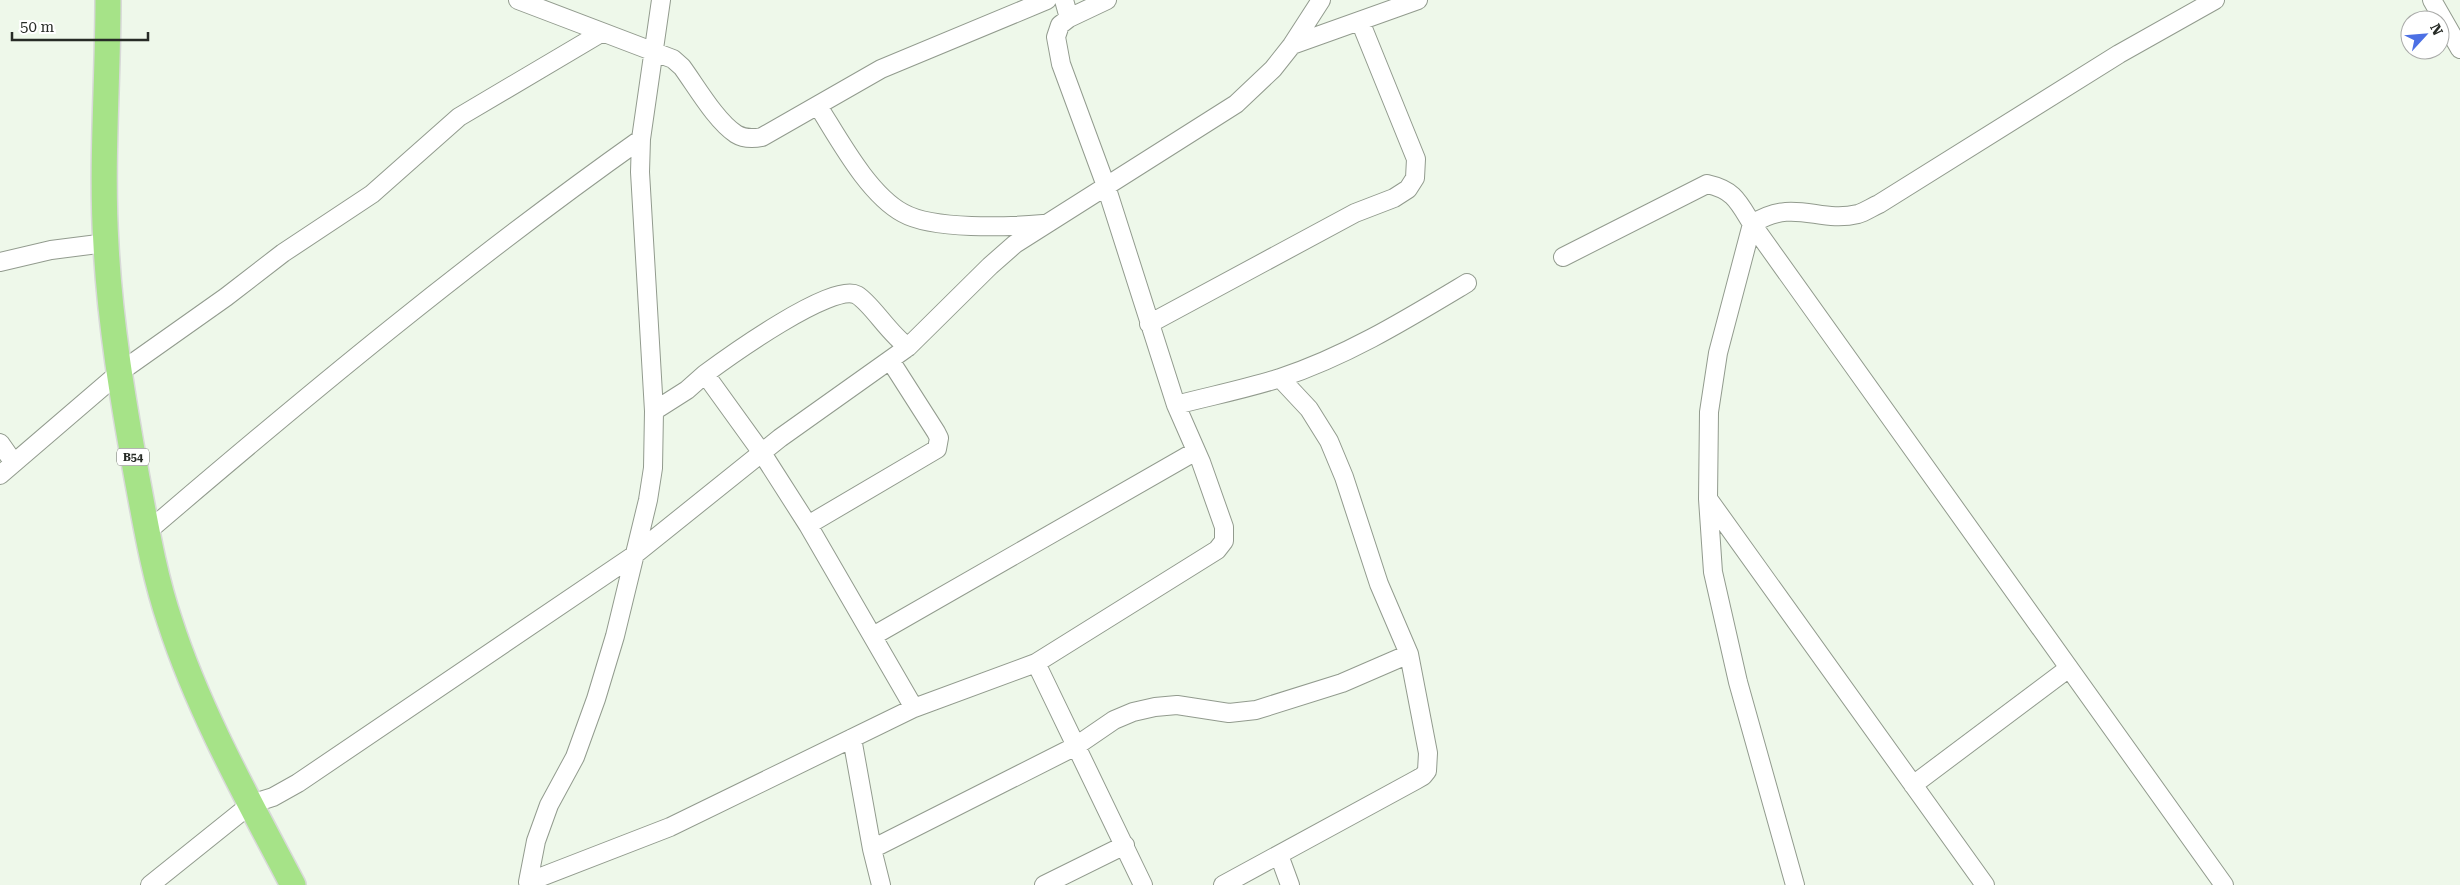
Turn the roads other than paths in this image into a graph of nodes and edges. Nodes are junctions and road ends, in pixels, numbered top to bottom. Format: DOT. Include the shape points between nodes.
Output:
graph roads {
  1 [pos="108,0"];
  2 [pos="518,0"];
  3 [pos="661,0"];
  4 [pos="1046,0"];
  5 [pos="1064,0"];
  6 [pos="1106,0"];
  7 [pos="1321,0"];
  8 [pos="1418,0"];
  9 [pos="2215,0"];
  10 [pos="2432,0"];
  11 [pos="1069,18"];
  12 [pos="1360,21"];
  13 [pos="602,33"];
  14 [pos="1292,45"];
  15 [pos="2460,49"];
  16 [pos="654,54"];
  17 [pos="818,106"];
  18 [pos="641,139"];
  19 [pos="1106,186"];
  20 [pos="1043,224"];
  21 [pos="1752,224"];
  22 [pos="106,243"];
  23 [pos="1563,257"];
  24 [pos="0,262"];
  25 [pos="1467,283"];
  26 [pos="1149,324"];
  27 [pos="908,347"];
  28 [pos="890,360"];
  29 [pos="120,372"];
  30 [pos="705,374"];
  31 [pos="1280,378"];
  32 [pos="1176,405"];
  33 [pos="654,411"];
  34 [pos="0,443"];
  35 [pos="1196,451"];
  36 [pos="762,453"];
  37 [pos="14,463"];
  38 [pos="0,475"];
  39 [pos="1708,499"];
  40 [pos="808,525"];
  41 [pos="147,532"];
  42 [pos="633,556"];
  43 [pos="873,636"];
  44 [pos="1409,654"];
  45 [pos="1036,663"];
  46 [pos="2069,668"];
  47 [pos="914,708"];
  48 [pos="852,738"];
  49 [pos="1076,746"];
  50 [pos="1913,785"];
  51 [pos="251,804"];
  52 [pos="1124,845"];
  53 [pos="872,849"];
  54 [pos="1279,855"];
  55 [pos="529,883"];
  56 [pos="150,885"];
  57 [pos="293,885"];
  58 [pos="881,885"];
  59 [pos="1044,885"];
  60 [pos="1143,885"];
  61 [pos="1223,885"];
  62 [pos="1290,885"];
  63 [pos="1796,885"];
  64 [pos="1985,885"];
  65 [pos="2224,885"];
  1 -- 22 [label="highway, B54" via="104,140"];
  2 -- 13 [label="street"];
  3 -- 16 [label="street"];
  4 -- 17 [label="street" via="881,69"];
  5 -- 11 [label="street"];
  6 -- 11 [label="street"];
  7 -- 14 [label="street"];
  8 -- 12 [label="street"];
  9 -- 21 [label="street" via="2119,54 1859,214 1843,216 1783,211 1766,215"];
  10 -- 15 [label="street"];
  11 -- 19 [label="street" via="1060,26 1056,37 1061,64"];
  12 -- 14 [label="street"];
  12 -- 26 [label="street" via="1416,159 1415,178 1408,189 1355,213"];
  13 -- 16 [label="street"];
  13 -- 29 [label="street" via="459,117 372,194 283,253"];
  14 -- 19 [label="street" via="1273,69 1236,104"];
  16 -- 17 [label="street" via="674,59 736,135 762,138"];
  16 -- 18 [label="street"];
  17 -- 20 [label="street" via="876,189 903,213 917,219 978,227"];
  18 -- 33 [label="street" via="641,205"];
  18 -- 41 [label="street" via="570,189 363,352"];
  19 -- 20 [label="street"];
  19 -- 26 [label="street"];
  20 -- 27 [label="street" via="990,266"];
  21 -- 23 [label="street" via="1736,198 1723,188 1707,184"];
  21 -- 39 [label="street" via="1718,353 1709,412"];
  21 -- 46 [label="street"];
  22 -- 24 [label="street" via="51,250"];
  22 -- 29 [label="highway, B54"];
  25 -- 31 [label="street" via="1390,329 1332,358"];
  26 -- 32 [label="street"];
  27 -- 28 [label="street"];
  27 -- 30 [label="street" via="888,331 863,300 855,294 844,294 823,300 794,315"];
  28 -- 36 [label="street"];
  28 -- 40 [label="street" via="936,432 939,438 937,449"];
  29 -- 37 [label="street"];
  29 -- 41 [label="highway, B54"];
  30 -- 33 [label="street"];
  30 -- 36 [label="street"];
  31 -- 32 [label="street"];
  31 -- 44 [label="street" via="1309,409 1329,441 1379,584"];
  32 -- 35 [label="street"];
  33 -- 42 [label="street" via="649,492"];
  34 -- 37 [label="street"];
  35 -- 43 [label="street"];
  35 -- 45 [label="street" via="1224,527 1224,540 1217,550"];
  36 -- 40 [label="street"];
  36 -- 42 [label="street"];
  37 -- 38 [label="street"];
  39 -- 50 [label="street"];
  39 -- 63 [label="street" via="1712,572 1738,682"];
  40 -- 43 [label="street"];
  41 -- 51 [label="highway, B54" via="162,597 180,652"];
  42 -- 51 [label="street" via="298,783 273,797"];
  42 -- 55 [label="street" via="596,699 575,757 549,805 536,841"];
  43 -- 47 [label="street"];
  44 -- 49 [label="street" via="1342,683 1256,710 1229,713 1177,705 1133,712 1114,720"];
  44 -- 54 [label="street" via="1428,753 1427,771"];
  45 -- 47 [label="street"];
  45 -- 49 [label="street"];
  46 -- 50 [label="street"];
  46 -- 65 [label="street"];
  47 -- 48 [label="street"];
  48 -- 53 [label="street"];
  48 -- 55 [label="street" via="670,827"];
  49 -- 52 [label="street"];
  49 -- 53 [label="street"];
  50 -- 64 [label="street"];
  51 -- 56 [label="street"];
  51 -- 57 [label="highway, B54"];
  52 -- 59 [label="street"];
  52 -- 60 [label="street"];
  53 -- 58 [label="street"];
  54 -- 61 [label="street"];
  54 -- 62 [label="street"];
}
